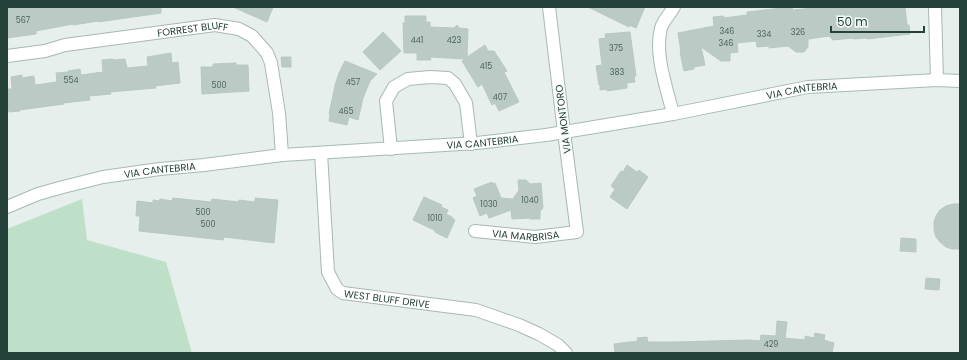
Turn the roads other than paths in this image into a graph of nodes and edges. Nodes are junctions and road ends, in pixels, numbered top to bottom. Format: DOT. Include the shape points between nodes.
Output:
graph roads {
  1 [pos="549,7"];
  2 [pos="674,7"];
  3 [pos="935,7"];
  4 [pos="7,56"];
  5 [pos="937,80"];
  6 [pos="960,82"];
  7 [pos="673,114"];
  8 [pos="564,132"];
  9 [pos="471,144"];
  10 [pos="391,149"];
  11 [pos="321,153"];
  12 [pos="282,156"];
  13 [pos="7,208"];
  14 [pos="475,231"];
  15 [pos="577,232"];
  16 [pos="566,353"];
  1 -- 8 [label="street, VIA MONTORO"];
  2 -- 7 [label="street" via="661,27 658,41 659,60"];
  3 -- 5 [label="street"];
  4 -- 12 [label="street, FORREST BLUFF" via="45,51 66,45 215,25 239,29 252,36 267,53 279,113"];
  5 -- 6 [label="street, VIA CANTEBRIA"];
  5 -- 7 [label="street, VIA CANTEBRIA" via="808,87"];
  7 -- 8 [label="street, VIA CANTEBRIA"];
  8 -- 9 [label="street, VIA CANTEBRIA"];
  8 -- 15 [label="street, VIA MONTORO"];
  9 -- 10 [label="street, VIA CANTEBRIA"];
  9 -- 10 [label="street" via="466,102 455,84 448,78 430,77 408,79 394,87 386,101"];
  10 -- 11 [label="street, VIA CANTEBRIA"];
  11 -- 12 [label="street, VIA CANTEBRIA"];
  11 -- 16 [label="street, WEST BLUFF DRIVE" via="328,272 336,289 343,293 476,310 539,334"];
  12 -- 13 [label="street, VIA CANTEBRIA" via="104,177 38,194"];
  14 -- 15 [label="street, VIA MARBRISA" via="535,237"];
}
